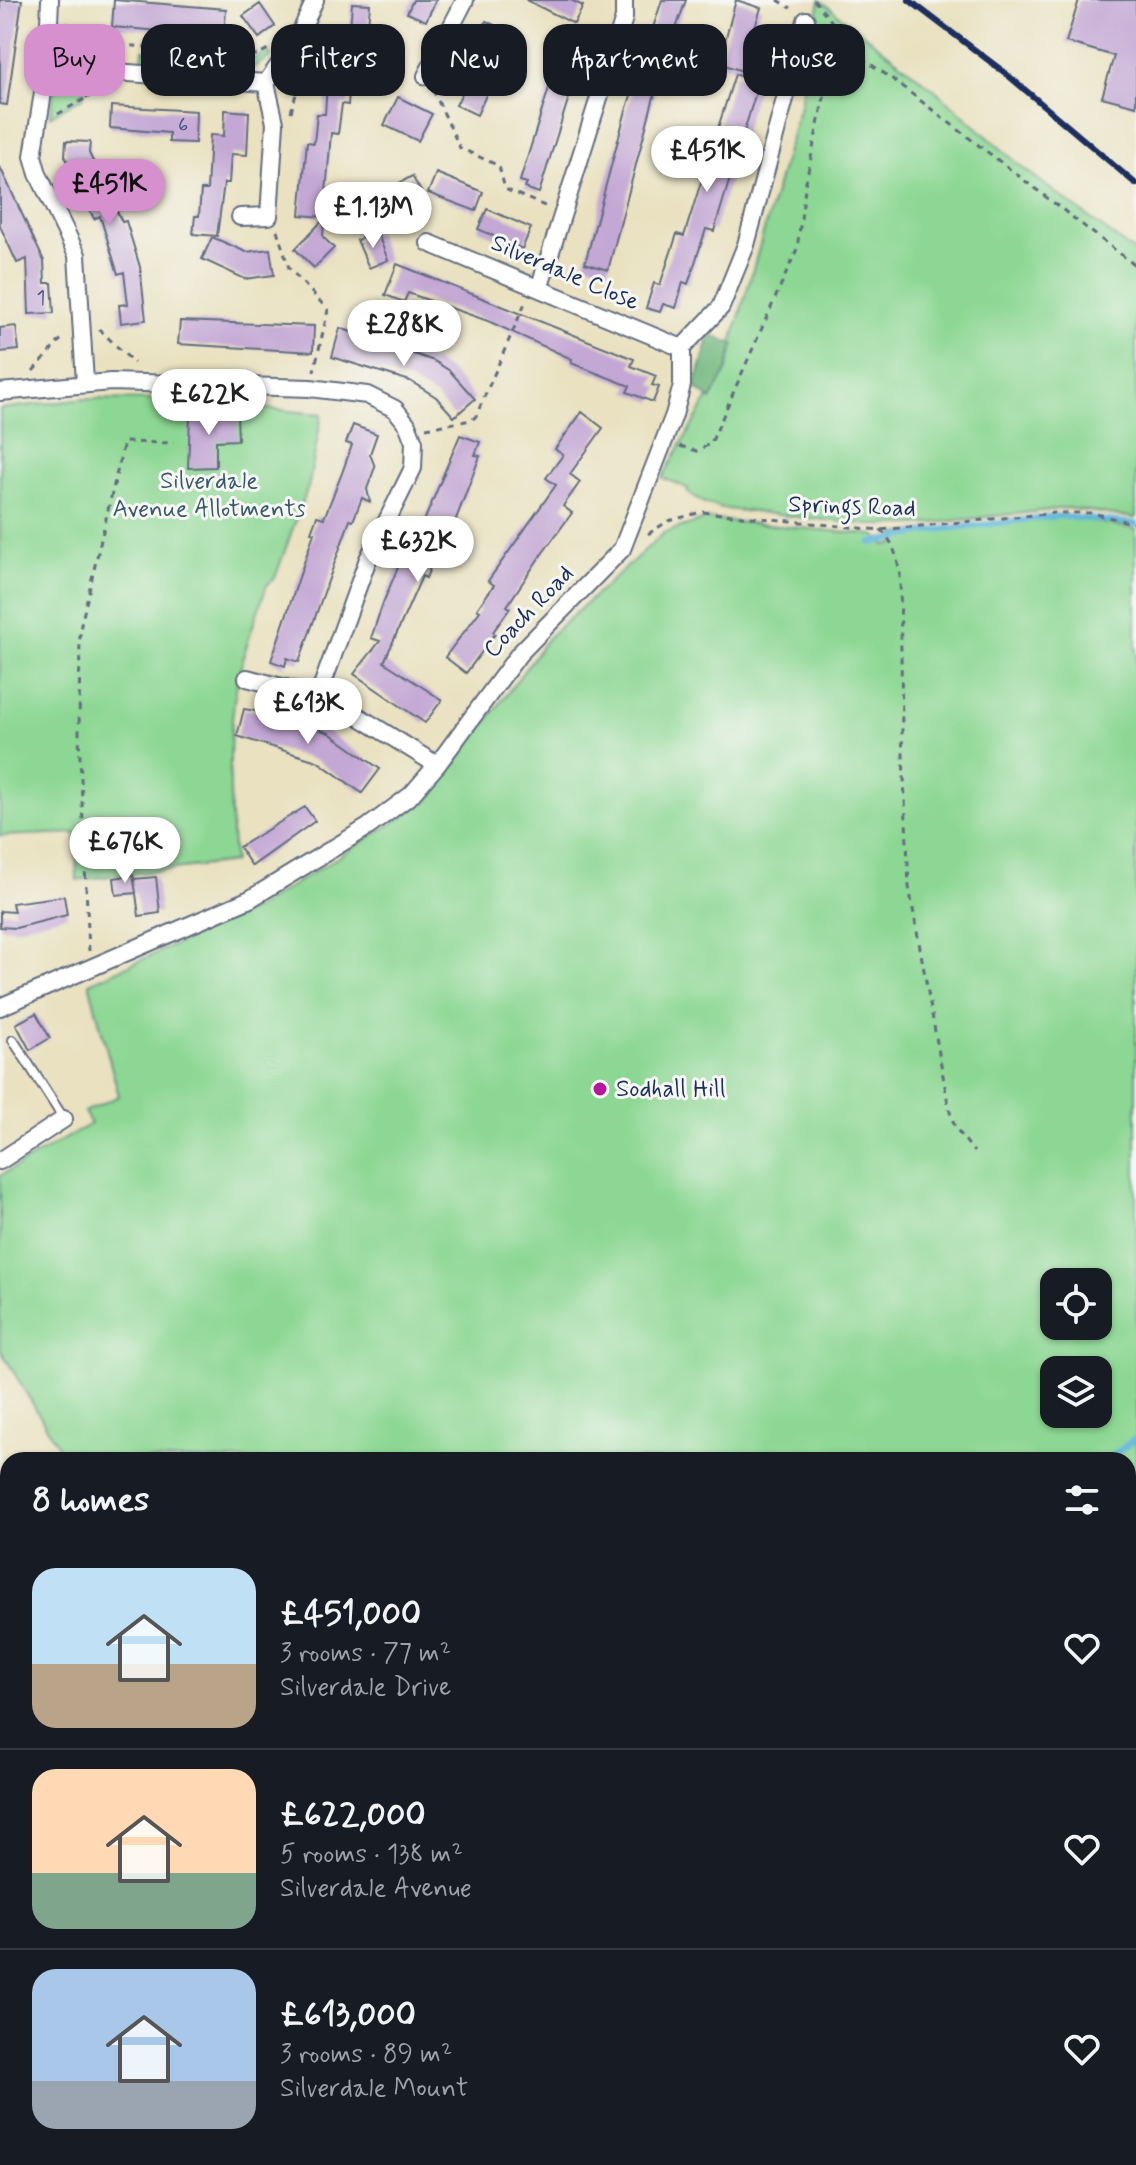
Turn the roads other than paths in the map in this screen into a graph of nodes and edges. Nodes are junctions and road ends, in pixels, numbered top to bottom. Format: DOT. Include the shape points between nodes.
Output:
graph roads {
  1 [pos="315,0"];
  2 [pos="465,0"];
  3 [pos="624,0"];
  4 [pos="50,4"];
  5 [pos="811,23"];
  6 [pos="49,24"];
  7 [pos="453,24"];
  8 [pos="125,74"];
  9 [pos="266,83"];
  10 [pos="41,96"];
  11 [pos="240,217"];
  12 [pos="429,243"];
  13 [pos="536,285"];
  14 [pos="682,348"];
  15 [pos="85,382"];
  16 [pos="0,392"];
  17 [pos="247,678"];
  18 [pos="319,694"];
  19 [pos="437,765"];
  20 [pos="0,1007"];
  21 [pos="13,1040"];
  22 [pos="64,1119"];
  23 [pos="0,1161"];
  1 -- 9 [label="street" via="311,15"];
  2 -- 7 [label="street"];
  3 -- 13 [label="street" via="624,18"];
  4 -- 6 [label="street"];
  5 -- 14 [label="street" via="746,245 721,307"];
  8 -- 9 [label="street"];
  9 -- 11 [label="street" via="275,137 269,216"];
  10 -- 15 [label="street" via="34,164 77,255"];
  12 -- 13 [label="street, Silverdale Close"];
  13 -- 14 [label="street, Silverdale Close"];
  14 -- 19 [label="street, Coach Road" via="682,385 622,549 519,654"];
  15 -- 16 [label="street"];
  15 -- 18 [label="street" via="310,388 375,398 395,409 410,430 415,455 411,475 368,559"];
  17 -- 18 [label="street"];
  18 -- 19 [label="street"];
  19 -- 20 [label="street, Coach Road" via="411,795 368,827 250,899"];
  21 -- 22 [label="lane"];
  22 -- 23 [label="street"];
}
